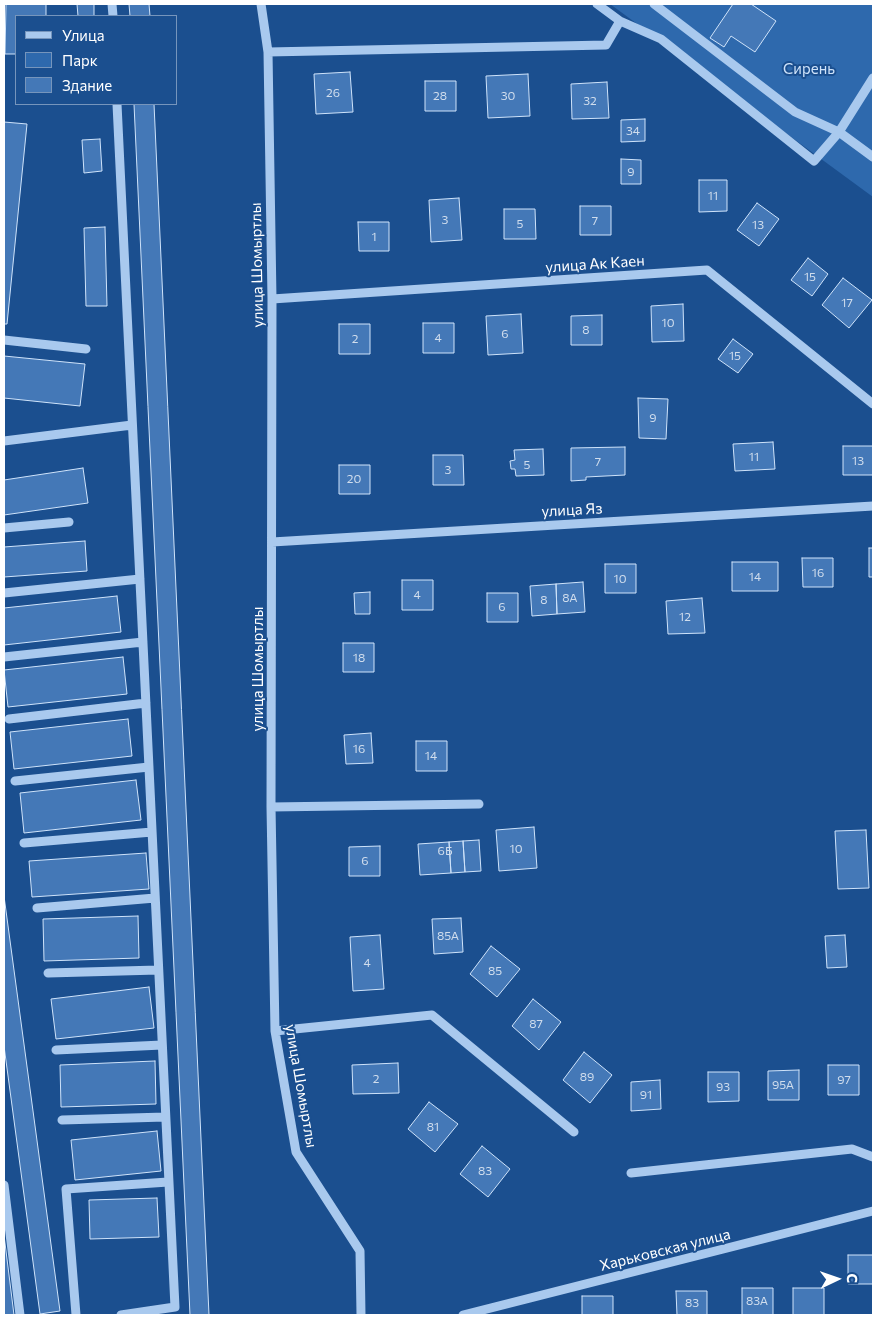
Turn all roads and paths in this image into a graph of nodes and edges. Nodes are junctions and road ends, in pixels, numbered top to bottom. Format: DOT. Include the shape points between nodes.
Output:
graph roads {
  1 [pos="261,4"];
  2 [pos="597,4"];
  3 [pos="654,4"];
  4 [pos="620,21"];
  5 [pos="268,52"];
  6 [pos="873,78"];
  7 [pos="117,105"];
  8 [pos="839,132"];
  9 [pos="873,157"];
  10 [pos="272,299"];
  11 [pos="4,340"];
  12 [pos="86,349"];
  13 [pos="873,404"];
  14 [pos="132,425"];
  15 [pos="4,441"];
  16 [pos="873,506"];
  17 [pos="70,522"];
  18 [pos="4,528"];
  19 [pos="272,542"];
  20 [pos="140,579"];
  21 [pos="4,593"];
  22 [pos="143,642"];
  23 [pos="4,657"];
  24 [pos="146,703"];
  25 [pos="9,719"];
  26 [pos="148,767"];
  27 [pos="15,781"];
  28 [pos="480,804"];
  29 [pos="271,807"];
  30 [pos="152,832"];
  31 [pos="24,843"];
  32 [pos="155,898"];
  33 [pos="37,908"];
  34 [pos="158,970"];
  35 [pos="48,973"];
  36 [pos="275,1031"];
  37 [pos="162,1045"];
  38 [pos="56,1050"];
  39 [pos="165,1117"];
  40 [pos="62,1120"];
  41 [pos="574,1132"];
  42 [pos="873,1157"];
  43 [pos="631,1173"];
  44 [pos="168,1182"];
  45 [pos="4,1185"];
  46 [pos="873,1211"];
  47 [pos="20,1315"];
  48 [pos="76,1315"];
  49 [pos="121,1315"];
  50 [pos="361,1315"];
  51 [pos="463,1315"];
  1 -- 5 [label="street, улица Шомыртлы"];
  2 -- 4 [label="street"];
  3 -- 8 [label="street" via="796,112"];
  4 -- 5 [label="street" via="606,45"];
  4 -- 8 [label="street" via="662,39 814,161"];
  5 -- 10 [label="street, улица Шомыртлы"];
  6 -- 8 [label="street"];
  7 -- 14 [label="street"];
  8 -- 9 [label="street"];
  10 -- 13 [label="street, улица Ак Каен" via="707,270"];
  10 -- 19 [label="street, улица Шомыртлы"];
  11 -- 12 [label="street"];
  14 -- 15 [label="street"];
  14 -- 20 [label="street"];
  16 -- 19 [label="street, улица Яз"];
  17 -- 18 [label="street"];
  19 -- 29 [label="street, улица Шомыртлы"];
  20 -- 21 [label="street"];
  20 -- 22 [label="street"];
  22 -- 23 [label="street"];
  22 -- 24 [label="street"];
  24 -- 25 [label="street"];
  24 -- 26 [label="street"];
  26 -- 27 [label="street"];
  26 -- 30 [label="street"];
  28 -- 29 [label="street"];
  29 -- 36 [label="street, улица Шомыртлы"];
  30 -- 31 [label="street"];
  30 -- 32 [label="street"];
  32 -- 33 [label="street"];
  32 -- 34 [label="street"];
  34 -- 35 [label="street"];
  34 -- 37 [label="street"];
  36 -- 41 [label="street" via="432,1015"];
  36 -- 50 [label="street, улица Шомыртлы" via="296,1152 360,1251"];
  37 -- 38 [label="street"];
  37 -- 39 [label="street"];
  39 -- 40 [label="street"];
  39 -- 44 [label="street"];
  42 -- 43 [label="street" via="852,1149"];
  44 -- 48 [label="street" via="66,1189"];
  44 -- 49 [label="street" via="175,1307"];
  45 -- 47 [label="street"];
  46 -- 51 [label="street, Харьковская улица"];
}
